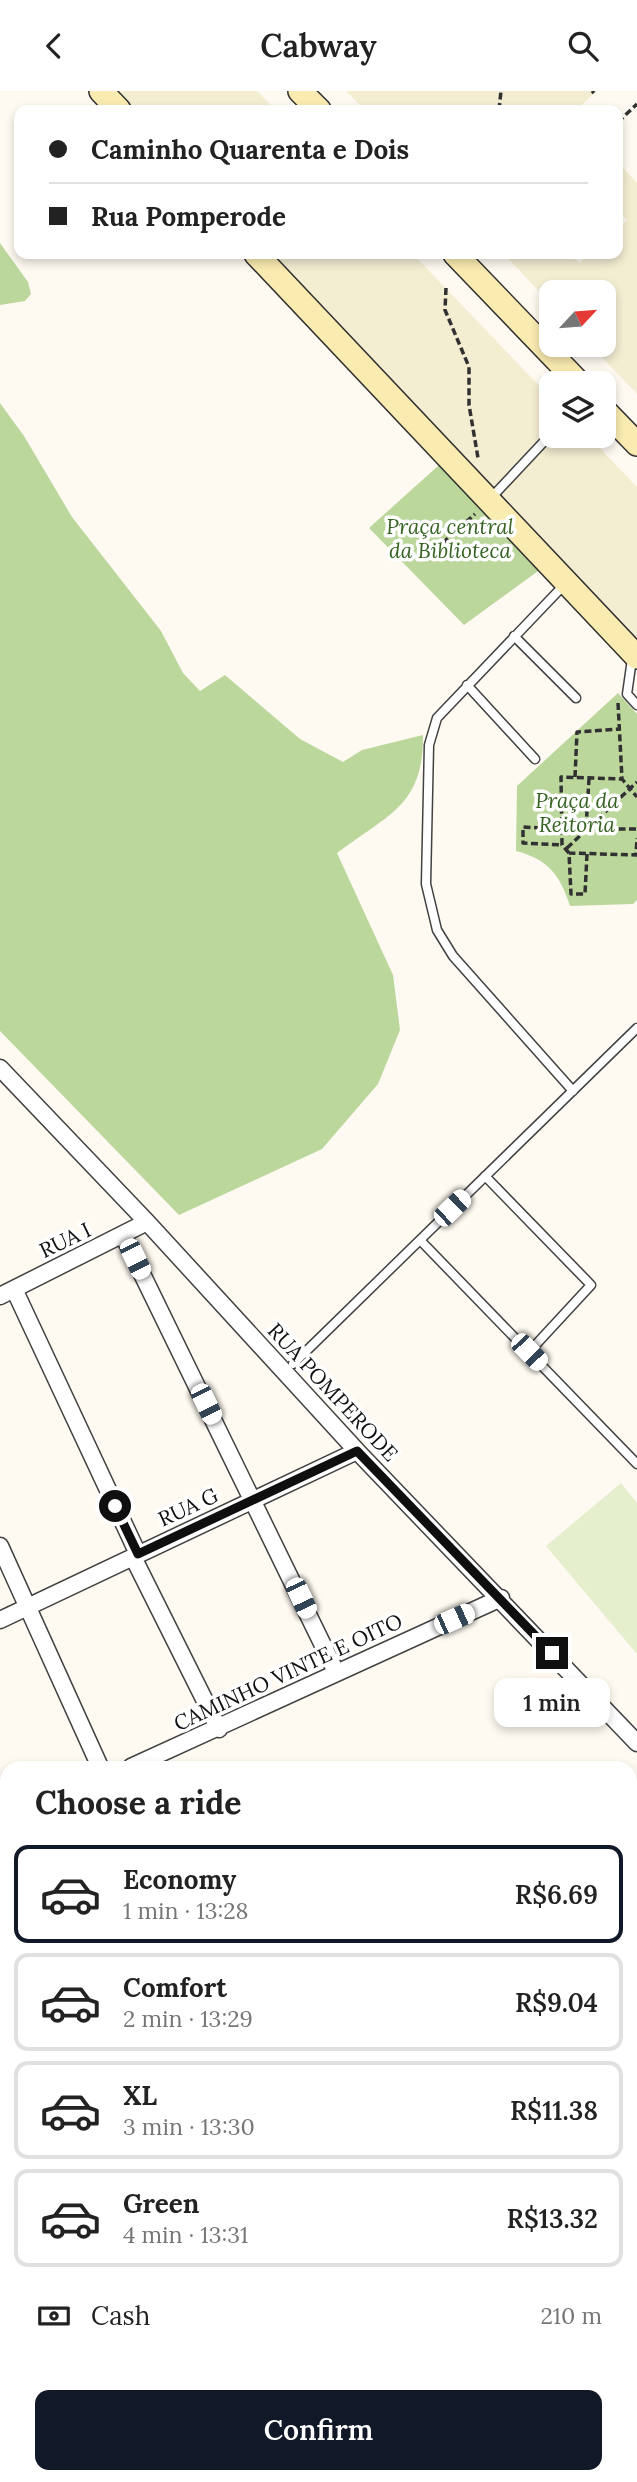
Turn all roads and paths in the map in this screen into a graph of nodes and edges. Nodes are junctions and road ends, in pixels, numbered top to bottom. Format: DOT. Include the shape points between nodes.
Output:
graph roads {
  1 [pos="101,91"];
  2 [pos="300,91"];
  3 [pos="637,104"];
  4 [pos="114,105"];
  5 [pos="313,105"];
  6 [pos="623,118"];
  7 [pos="261,259"];
  8 [pos="460,259"];
  9 [pos="446,288"];
  10 [pos="567,371"];
  11 [pos="616,422"];
  12 [pos="637,445"];
  13 [pos="539,447"];
  14 [pos="479,462"];
  15 [pos="489,501"];
  16 [pos="566,583"];
  17 [pos="514,636"];
  18 [pos="635,655"];
  19 [pos="467,685"];
  20 [pos="618,693"];
  21 [pos="576,698"];
  22 [pos="637,705"];
  23 [pos="620,729"];
  24 [pos="535,759"];
  25 [pos="575,777"];
  26 [pos="589,778"];
  27 [pos="622,779"];
  28 [pos="637,782"];
  29 [pos="630,789"];
  30 [pos="637,797"];
  31 [pos="562,829"];
  32 [pos="586,829"];
  33 [pos="637,829"];
  34 [pos="637,840"];
  35 [pos="566,849"];
  36 [pos="587,854"];
  37 [pos="637,1028"];
  38 [pos="0,1068"];
  39 [pos="573,1091"];
  40 [pos="485,1176"];
  41 [pos="148,1221"];
  42 [pos="123,1235"];
  43 [pos="419,1240"];
  44 [pos="7,1292"];
  45 [pos="529,1352"];
  46 [pos="288,1368"];
  47 [pos="357,1451"];
  48 [pos="637,1464"];
  49 [pos="254,1500"];
  50 [pos="0,1546"];
  51 [pos="135,1555"];
  52 [pos="501,1598"];
  53 [pos="27,1606"];
  54 [pos="0,1620"];
  55 [pos="336,1672"];
  56 [pos="219,1729"];
  57 [pos="637,1743"];
  58 [pos="97,1761"];
  59 [pos="145,1761"];
  1 -- 4 [label="street"];
  2 -- 5 [label="street"];
  3 -- 6 [label="path"];
  7 -- 15 [label="street"];
  8 -- 10 [label="street"];
  9 -- 14 [label="path" via="445,310 469,367 469,405"];
  11 -- 12 [label="street"];
  13 -- 15 [label="lane"];
  15 -- 16 [label="street"];
  16 -- 17 [label="lane"];
  16 -- 18 [label="street"];
  17 -- 19 [label="lane"];
  17 -- 21 [label="lane"];
  18 -- 22 [label="lane" via="627,694"];
  19 -- 24 [label="lane"];
  19 -- 39 [label="lane" via="437,718 429,745 429,905 453,956"];
  20 -- 23 [label="path"];
  23 -- 25 [label="path" via="577,732"];
  23 -- 27 [label="path"];
  25 -- 26 [label="path"];
  25 -- 31 [label="path" via="561,777"];
  26 -- 27 [label="path"];
  26 -- 32 [label="path"];
  27 -- 29 [label="path"];
  28 -- 29 [label="path"];
  29 -- 30 [label="path"];
  29 -- 32 [label="path"];
  31 -- 35 [label="path"];
  31 -- 35 [label="path" via="523,827 523,843"];
  32 -- 33 [label="path"];
  32 -- 35 [label="path"];
  34 -- 36 [label="path" via="636,855"];
  35 -- 36 [label="path"];
  35 -- 36 [label="path" via="571,894 585,894"];
  37 -- 39 [label="lane"];
  38 -- 41 [label="street, RUA POMPERODE"];
  39 -- 40 [label="lane"];
  40 -- 43 [label="lane"];
  40 -- 45 [label="lane" via="591,1285"];
  41 -- 42 [label="street, RUA I"];
  41 -- 46 [label="street, RUA POMPERODE"];
  42 -- 44 [label="street, RUA I"];
  42 -- 49 [label="street"];
  43 -- 45 [label="lane"];
  43 -- 46 [label="lane"];
  44 -- 51 [label="street"];
  45 -- 48 [label="lane"];
  46 -- 47 [label="street, RUA POMPERODE"];
  47 -- 49 [label="street, RUA G"];
  47 -- 52 [label="street, RUA POMPERODE"];
  49 -- 51 [label="street, RUA G"];
  49 -- 55 [label="street"];
  50 -- 53 [label="street"];
  51 -- 53 [label="street, RUA G"];
  51 -- 56 [label="street"];
  52 -- 55 [label="street, CAMINHO VINTE E OITO"];
  52 -- 57 [label="street, RUA POMPERODE"];
  53 -- 54 [label="street, RUA G"];
  53 -- 58 [label="street"];
  55 -- 56 [label="street, CAMINHO VINTE E OITO"];
  56 -- 59 [label="street, CAMINHO VINTE E OITO"];
}
